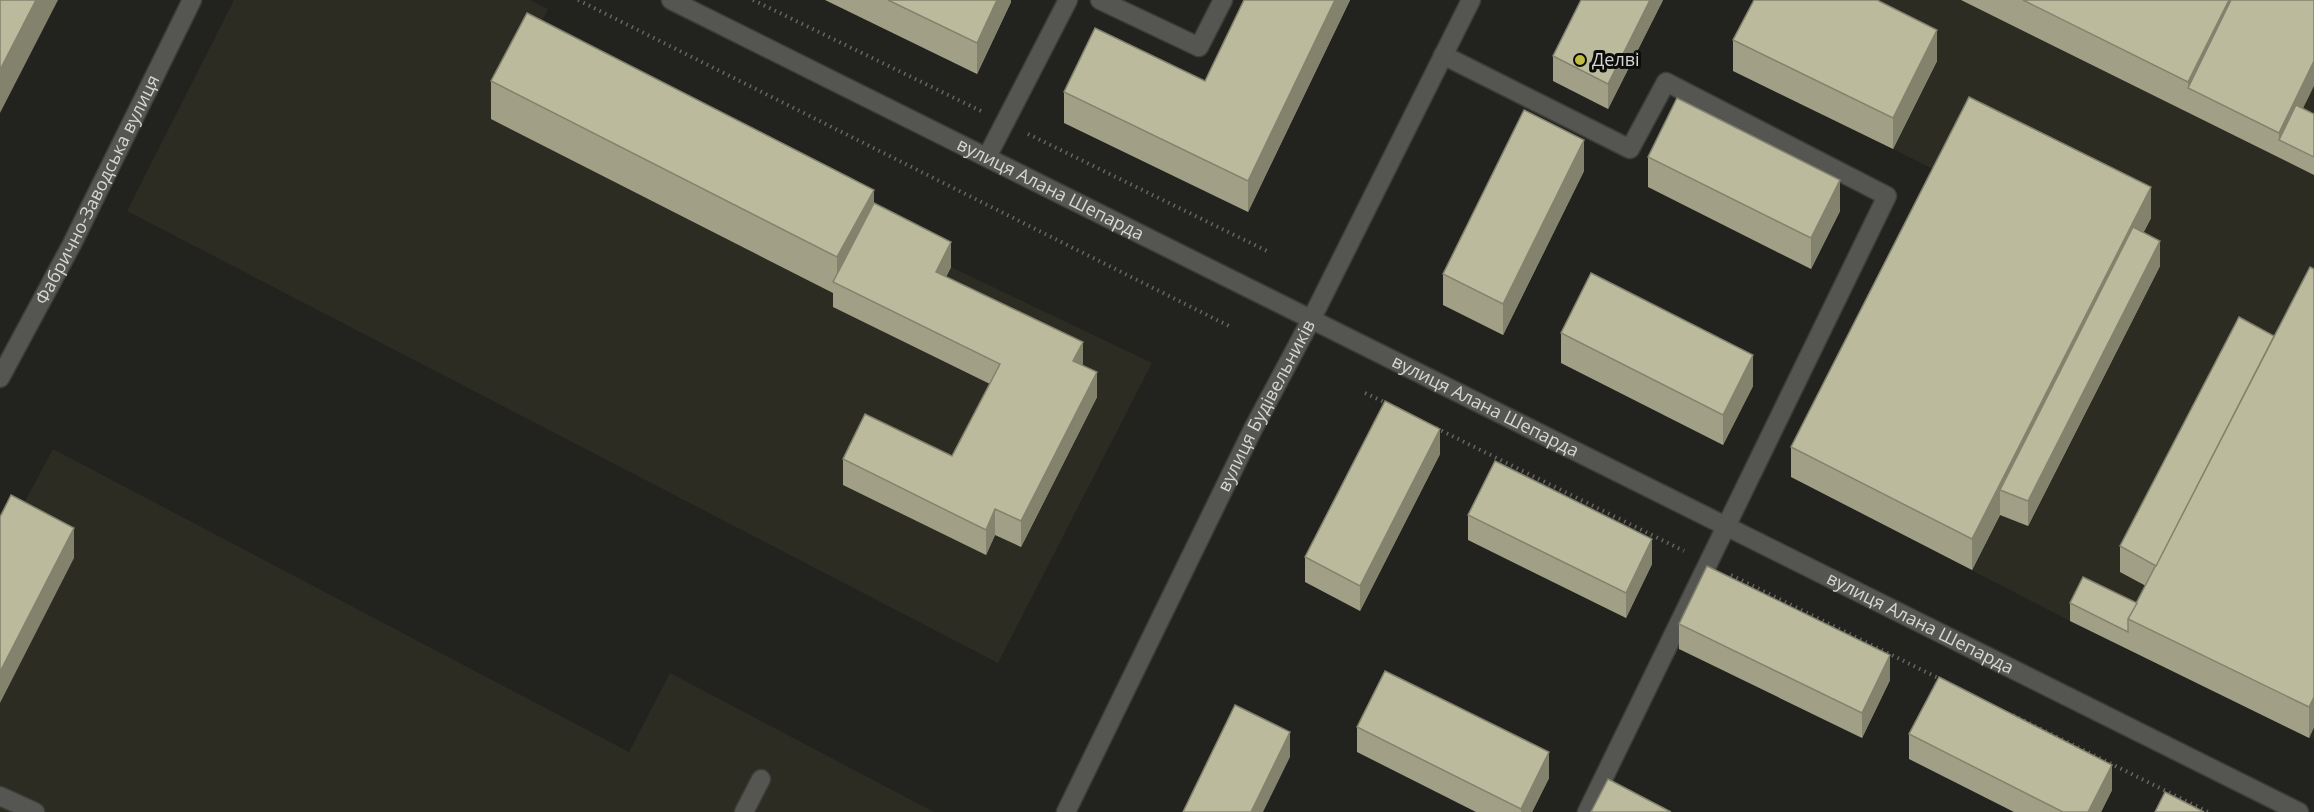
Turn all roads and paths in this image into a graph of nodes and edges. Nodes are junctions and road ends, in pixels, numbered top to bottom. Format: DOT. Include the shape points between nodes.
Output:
graph roads {
  1 [pos="192,0"];
  2 [pos="578,0"];
  3 [pos="671,0"];
  4 [pos="1068,0"];
  5 [pos="1100,0"];
  6 [pos="1224,0"];
  7 [pos="1471,0"];
  8 [pos="1443,55"];
  9 [pos="987,157"];
  10 [pos="1312,318"];
  11 [pos="1229,326"];
  12 [pos="0,378"];
  13 [pos="1365,393"];
  14 [pos="1387,404"];
  15 [pos="1430,425"];
  16 [pos="1727,526"];
  17 [pos="1708,564"];
  18 [pos="1942,680"];
  19 [pos="2006,712"];
  20 [pos="760,779"];
  21 [pos="0,796"];
  22 [pos="35,812"];
  23 [pos="744,812"];
  24 [pos="1066,812"];
  25 [pos="1587,812"];
  26 [pos="2208,812"];
  27 [pos="2300,812"];
  1 -- 12 [label="street, Фабрично-Заводська вулиця" via="72,244"];
  2 -- 11 [label="path"];
  3 -- 9 [label="street, вулиця Алана Шепарда"];
  4 -- 9 [label="street"];
  5 -- 6 [label="street" via="1199,47"];
  7 -- 8 [label="street, вулиця Будівельників"];
  8 -- 10 [label="street, вулиця Будівельників"];
  8 -- 16 [label="street" via="1630,149 1666,82 1887,196"];
  9 -- 10 [label="street, вулиця Алана Шепарда"];
  10 -- 16 [label="street, вулиця Алана Шепарда"];
  10 -- 24 [label="street, вулиця Будівельників" via="1253,429"];
  13 -- 14 [label="path"];
  15 -- 17 [label="path"];
  16 -- 17 [label="street"];
  16 -- 27 [label="street, вулиця Алана Шепарда"];
  17 -- 18 [label="path"];
  17 -- 25 [label="street"];
  19 -- 26 [label="path"];
  20 -- 23 [label="street"];
  21 -- 22 [label="street"];
}
